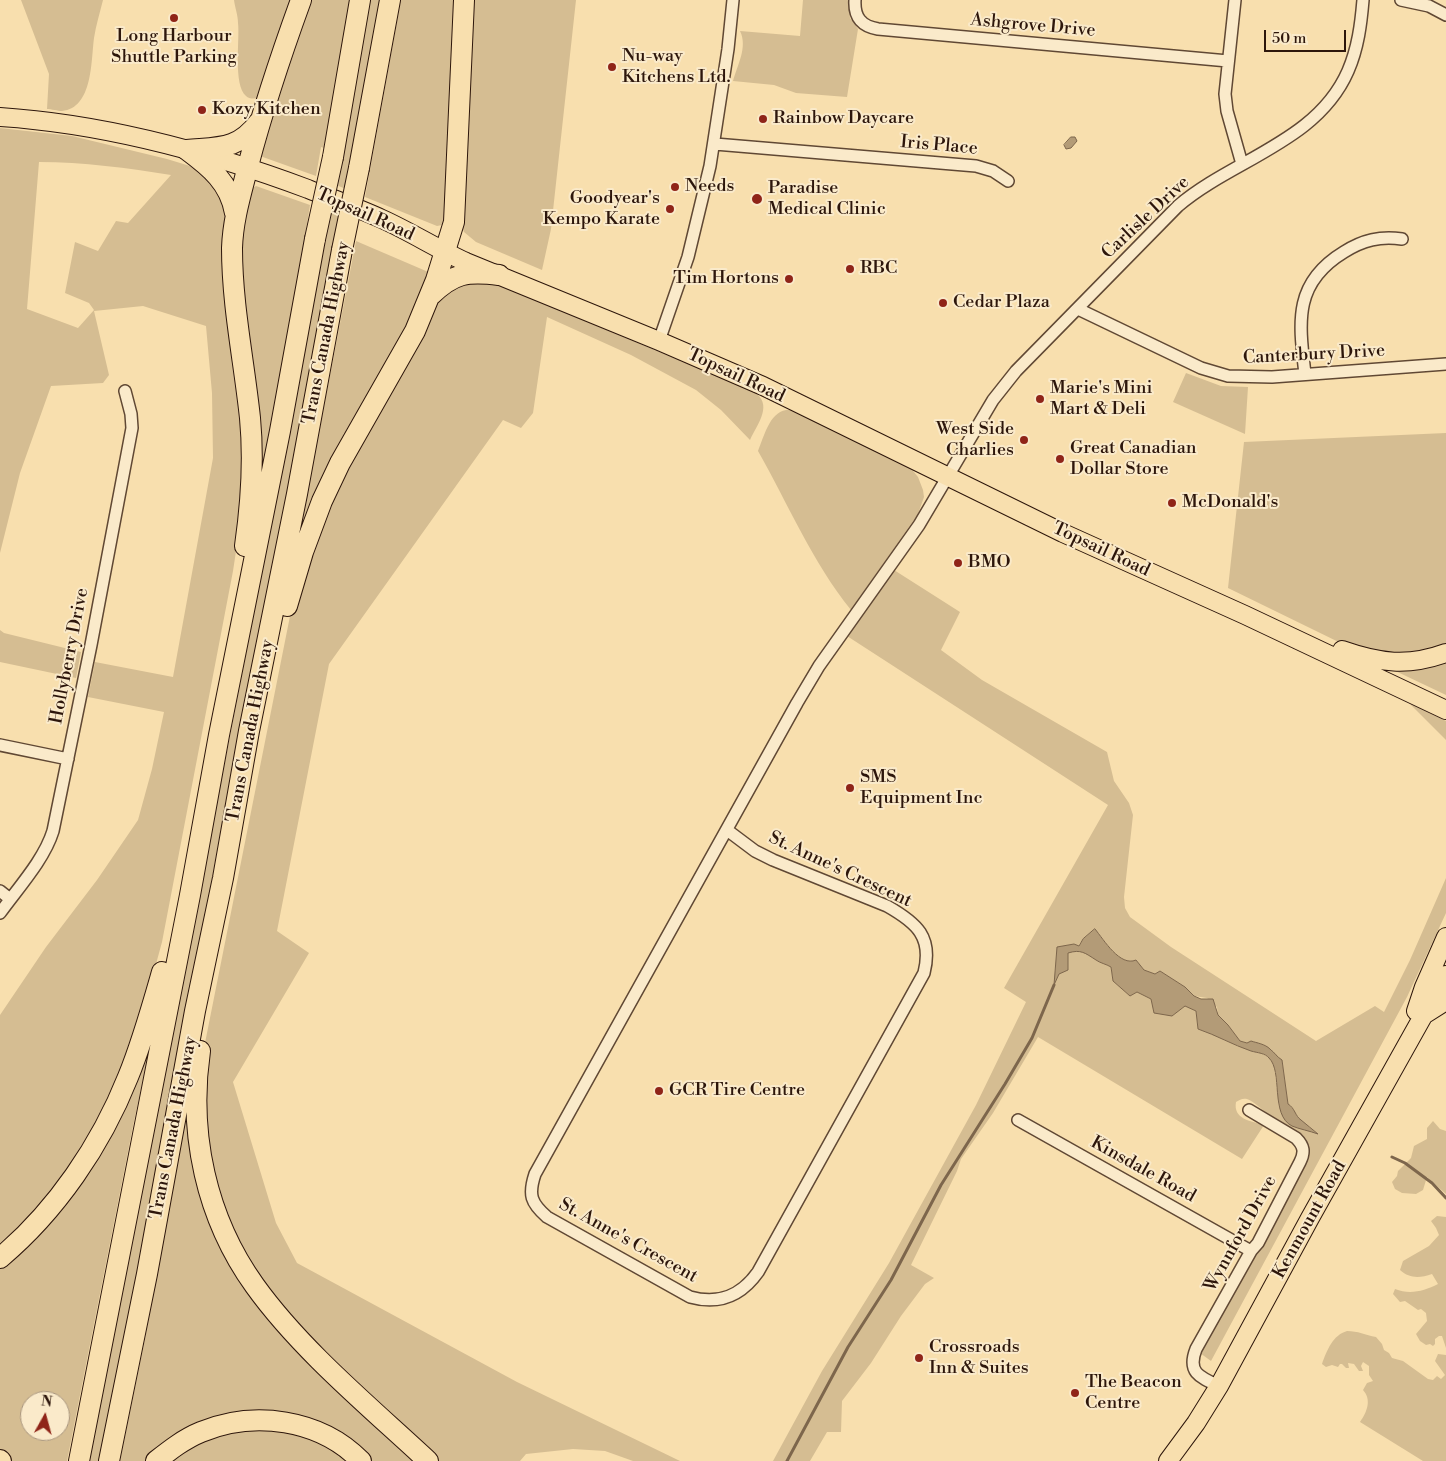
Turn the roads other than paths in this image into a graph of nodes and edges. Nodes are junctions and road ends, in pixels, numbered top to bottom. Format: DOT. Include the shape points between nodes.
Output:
graph roads {
  1 [pos="301,0"];
  2 [pos="360,0"];
  3 [pos="390,0"];
  4 [pos="464,0"];
  5 [pos="733,0"];
  6 [pos="855,0"];
  7 [pos="1236,0"];
  8 [pos="1363,0"];
  9 [pos="1401,0"];
  10 [pos="1446,15"];
  11 [pos="1228,61"];
  12 [pos="0,116"];
  13 [pos="259,122"];
  14 [pos="715,144"];
  15 [pos="187,150"];
  16 [pos="1242,164"];
  17 [pos="248,168"];
  18 [pos="1008,181"];
  19 [pos="235,213"];
  20 [pos="1402,239"];
  21 [pos="444,252"];
  22 [pos="499,275"];
  23 [pos="431,295"];
  24 [pos="1078,309"];
  25 [pos="659,341"];
  26 [pos="1446,364"];
  27 [pos="1305,374"];
  28 [pos="125,391"];
  29 [pos="948,477"];
  30 [pos="1279,632"];
  31 [pos="1446,652"];
  32 [pos="1444,704"];
  33 [pos="248,737"];
  34 [pos="218,743"];
  35 [pos="0,745"];
  36 [pos="68,759"];
  37 [pos="727,830"];
  38 [pos="0,891"];
  39 [pos="10,899"];
  40 [pos="0,913"];
  41 [pos="1446,937"];
  42 [pos="1446,975"];
  43 [pos="1446,1001"];
  44 [pos="1422,1016"];
  45 [pos="1402,1052"];
  46 [pos="1249,1110"];
  47 [pos="1018,1120"];
  48 [pos="1251,1251"];
  49 [pos="0,1258"];
  50 [pos="1218,1386"];
  51 [pos="79,1461"];
  52 [pos="109,1461"];
  53 [pos="156,1461"];
  54 [pos="361,1461"];
  55 [pos="428,1461"];
  56 [pos="1168,1461"];
  1 -- 13 [label="highway"];
  2 -- 34 [label="highway, Trans Canada Highway, bridge"];
  3 -- 33 [label="highway, Trans Canada Highway, bridge"];
  4 -- 21 [label="highway" via="454,222"];
  5 -- 14 [label="street"];
  6 -- 11 [label="street, Ashgrove Drive" via="859,21 878,29"];
  7 -- 11 [label="street"];
  8 -- 16 [label="street, Carlisle Drive" via="1354,54 1331,101 1302,128"];
  9 -- 10 [label="street" via="1429,6"];
  11 -- 16 [label="street" via="1226,103"];
  12 -- 15 [label="main road, Topsail Road" via="88,127"];
  13 -- 15 [label="highway" via="237,143"];
  13 -- 17 [label="highway"];
  14 -- 18 [label="street, Iris Place" via="976,166 993,171"];
  14 -- 25 [label="street" via="688,257"];
  15 -- 17 [label="main road, Topsail Road"];
  15 -- 19 [label="highway" via="224,183"];
  16 -- 24 [label="street, Carlisle Drive" via="1182,203"];
  17 -- 19 [label="highway"];
  17 -- 21 [label="main road, Topsail Road" via="383,219"];
  19 -- 34 [label="highway" via="232,249 252,459 246,542 212,723"];
  20 -- 27 [label="street" via="1381,238 1361,242 1328,263 1312,281 1305,294 1301,318"];
  21 -- 22 [label="main road, Topsail Road"];
  21 -- 23 [label="highway"];
  22 -- 23 [label="highway" via="455,276"];
  22 -- 25 [label="main road, Topsail Road"];
  23 -- 33 [label="highway" via="415,331 322,500 292,587 262,714"];
  24 -- 27 [label="street, Canterbury Drive" via="1210,372 1239,377"];
  24 -- 29 [label="street, Carlisle Drive" via="1001,388"];
  25 -- 29 [label="main road, Topsail Road" via="763,386"];
  26 -- 27 [label="street, Canterbury Drive"];
  28 -- 36 [label="street, Hollyberry Drive" via="132,428"];
  29 -- 30 [label="main road, Topsail Road"];
  29 -- 37 [label="street, St. Anne's Crescent" via="919,526 819,666"];
  30 -- 31 [label="main road" via="1379,661 1414,661"];
  30 -- 32 [label="main road, Topsail Road"];
  33 -- 52 [label="highway, Trans Canada Highway"];
  33 -- 55 [label="highway" via="254,756 198,1063 197,1133 205,1178 232,1247 267,1303 317,1358"];
  34 -- 49 [label="highway" via="205,763 166,958 125,1084 98,1137 72,1178 33,1226"];
  34 -- 51 [label="highway, Trans Canada Highway"];
  35 -- 36 [label="street"];
  36 -- 39 [label="street, Hollyberry Drive" via="50,843"];
  37 -- 37 [label="street, St. Anne's Crescent" via="773,860 900,913 911,921 924,939 926,962 924,974 758,1272 752,1281 733,1295 711,1300 690,1296 547,1217 533,1202 531,1192 540,1164"];
  38 -- 39 [label="street"];
  39 -- 40 [label="street, Hollyberry Drive"];
  41 -- 45 [label="main road" via="1424,987"];
  42 -- 44 [label="main road, Kenmount Road"];
  43 -- 44 [label="main road"];
  44 -- 45 [label="main road, Kenmount Road"];
  45 -- 50 [label="main road, Kenmount Road"];
  46 -- 48 [label="street, Wynnford Drive" via="1296,1138 1304,1150"];
  47 -- 48 [label="street, Kinsdale Road"];
  48 -- 50 [label="street, Wynnford Drive" via="1192,1357 1196,1372"];
  50 -- 56 [label="main road, Kenmount Road"];
  53 -- 54 [label="highway" via="199,1433 234,1422 253,1420 309,1428 328,1436"];
}
